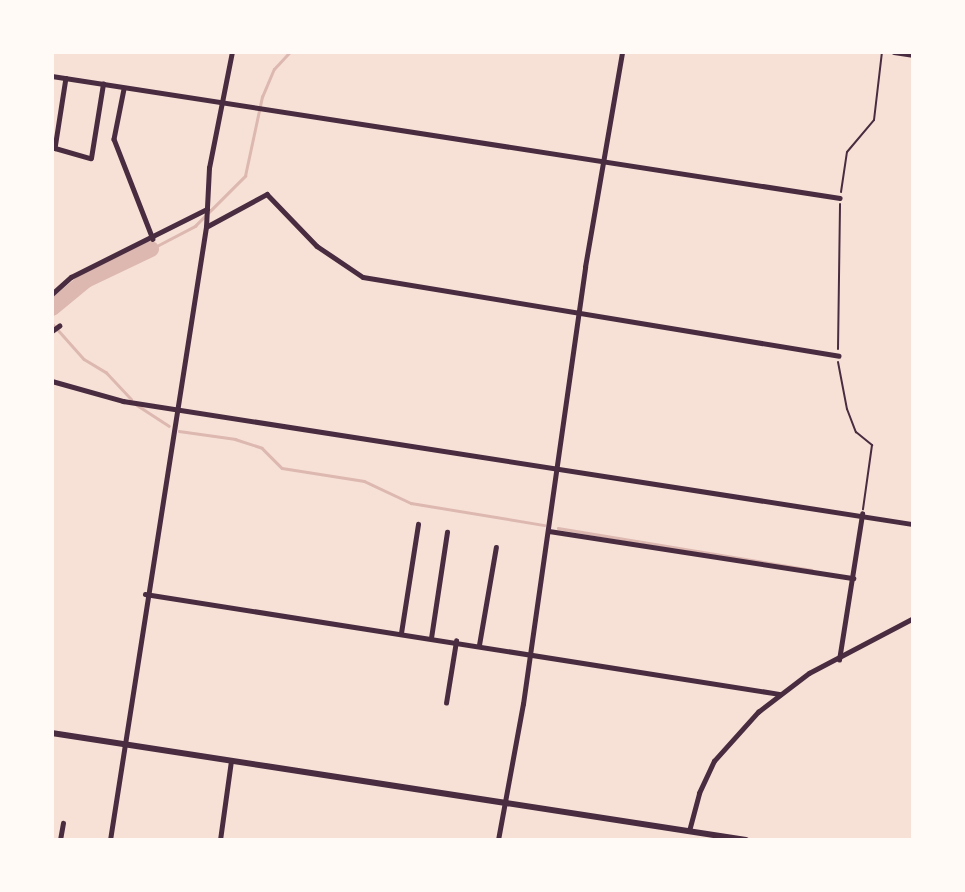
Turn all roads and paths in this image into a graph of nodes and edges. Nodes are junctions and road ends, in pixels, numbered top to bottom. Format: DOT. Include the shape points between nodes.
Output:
graph roads {
  1 [pos="232,52"];
  2 [pos="622,52"];
  3 [pos="882,52"];
  4 [pos="894,52"];
  5 [pos="912,55"];
  6 [pos="52,76"];
  7 [pos="66,78"];
  8 [pos="103,84"];
  9 [pos="124,89"];
  10 [pos="224,104"];
  11 [pos="602,161"];
  12 [pos="840,198"];
  13 [pos="207,209"];
  14 [pos="206,227"];
  15 [pos="153,239"];
  16 [pos="52,294"];
  17 [pos="579,315"];
  18 [pos="59,326"];
  19 [pos="52,331"];
  20 [pos="838,356"];
  21 [pos="52,381"];
  22 [pos="178,408"];
  23 [pos="558,466"];
  24 [pos="862,514"];
  25 [pos="418,524"];
  26 [pos="912,524"];
  27 [pos="549,531"];
  28 [pos="447,532"];
  29 [pos="496,548"];
  30 [pos="852,578"];
  31 [pos="145,594"];
  32 [pos="912,619"];
  33 [pos="401,633"];
  34 [pos="430,638"];
  35 [pos="456,641"];
  36 [pos="479,645"];
  37 [pos="530,651"];
  38 [pos="839,660"];
  39 [pos="780,694"];
  40 [pos="446,703"];
  41 [pos="52,733"];
  42 [pos="124,744"];
  43 [pos="232,761"];
  44 [pos="504,803"];
  45 [pos="62,823"];
  46 [pos="689,831"];
  47 [pos="734,839"];
  48 [pos="60,840"];
  49 [pos="110,840"];
  50 [pos="220,840"];
  51 [pos="498,840"];
  52 [pos="746,840"];
  1 -- 10 [label="street"];
  2 -- 11 [label="street"];
  3 -- 12 [label="path" via="877,110 847,152"];
  4 -- 5 [label="street"];
  6 -- 7 [label="street"];
  7 -- 8 [label="street"];
  7 -- 8 [label="street" via="56,148 91,158"];
  8 -- 9 [label="street"];
  9 -- 10 [label="street"];
  9 -- 15 [label="street" via="114,139"];
  10 -- 11 [label="street"];
  10 -- 13 [label="street" via="211,160"];
  11 -- 12 [label="street"];
  11 -- 17 [label="street"];
  12 -- 20 [label="path"];
  13 -- 14 [label="street"];
  13 -- 15 [label="street"];
  14 -- 17 [label="street" via="267,194 317,246 362,277"];
  14 -- 22 [label="street"];
  15 -- 16 [label="street" via="71,278"];
  17 -- 20 [label="street"];
  17 -- 23 [label="street"];
  18 -- 19 [label="street"];
  20 -- 24 [label="path" via="847,409 856,432 872,445"];
  21 -- 22 [label="street" via="123,401"];
  22 -- 23 [label="street"];
  22 -- 31 [label="street"];
  23 -- 24 [label="street"];
  23 -- 27 [label="street"];
  24 -- 26 [label="street"];
  24 -- 30 [label="street"];
  25 -- 33 [label="street"];
  27 -- 30 [label="street"];
  27 -- 37 [label="street"];
  28 -- 34 [label="street"];
  29 -- 36 [label="street"];
  30 -- 38 [label="street"];
  31 -- 33 [label="street"];
  31 -- 42 [label="street"];
  32 -- 38 [label="street"];
  33 -- 34 [label="street"];
  34 -- 35 [label="street"];
  35 -- 36 [label="street"];
  35 -- 40 [label="street"];
  36 -- 37 [label="street"];
  37 -- 39 [label="street"];
  37 -- 44 [label="street"];
  38 -- 39 [label="street"];
  39 -- 46 [label="street" via="736,734 714,762 699,793"];
  41 -- 42 [label="street"];
  42 -- 43 [label="street"];
  42 -- 49 [label="street"];
  43 -- 44 [label="street"];
  43 -- 50 [label="street"];
  44 -- 46 [label="street"];
  44 -- 51 [label="street"];
  45 -- 48 [label="street"];
  46 -- 47 [label="street"];
  47 -- 52 [label="street"];
}
